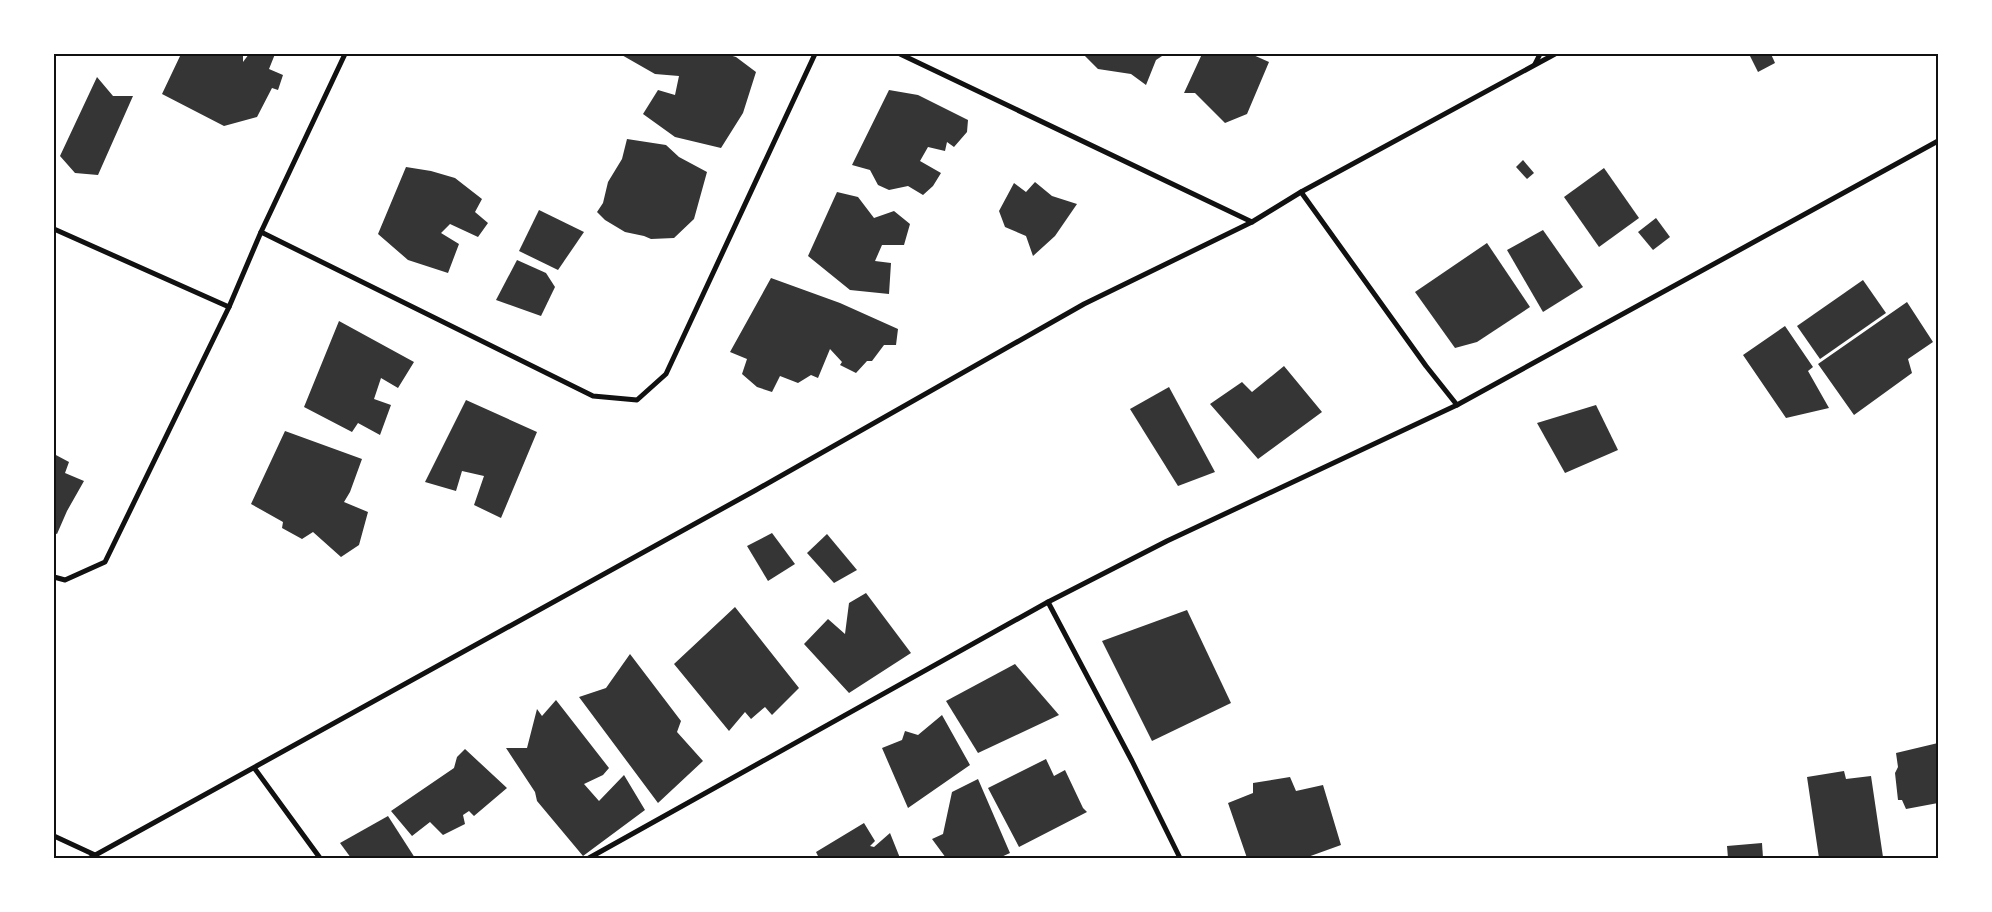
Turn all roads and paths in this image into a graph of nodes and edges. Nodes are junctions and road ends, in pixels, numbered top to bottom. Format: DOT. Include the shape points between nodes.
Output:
graph roads {
  1 [pos="345,54"];
  2 [pos="815,54"];
  3 [pos="900,54"];
  4 [pos="1540,54"];
  5 [pos="1555,54"];
  6 [pos="1534,66"];
  7 [pos="1938,141"];
  8 [pos="1301,192"];
  9 [pos="1252,222"];
  10 [pos="54,229"];
  11 [pos="261,232"];
  12 [pos="229,307"];
  13 [pos="1457,405"];
  14 [pos="54,577"];
  15 [pos="1048,602"];
  16 [pos="255,769"];
  17 [pos="54,836"];
  18 [pos="93,857"];
  19 [pos="320,858"];
  20 [pos="589,858"];
  21 [pos="1180,858"];
  1 -- 11 [label="street"];
  2 -- 11 [label="street" via="666,374 637,400 593,396"];
  3 -- 9 [label="street"];
  4 -- 6 [label="street"];
  5 -- 6 [label="street"];
  6 -- 8 [label="street"];
  7 -- 13 [label="street"];
  8 -- 9 [label="street"];
  8 -- 13 [label="street"];
  9 -- 16 [label="street" via="1084,304"];
  10 -- 12 [label="street"];
  11 -- 12 [label="street"];
  12 -- 14 [label="street" via="105,562 65,580"];
  13 -- 15 [label="street" via="1167,541"];
  15 -- 20 [label="street"];
  15 -- 21 [label="street"];
  16 -- 18 [label="street"];
  16 -- 19 [label="street"];
  17 -- 18 [label="street"];
}
